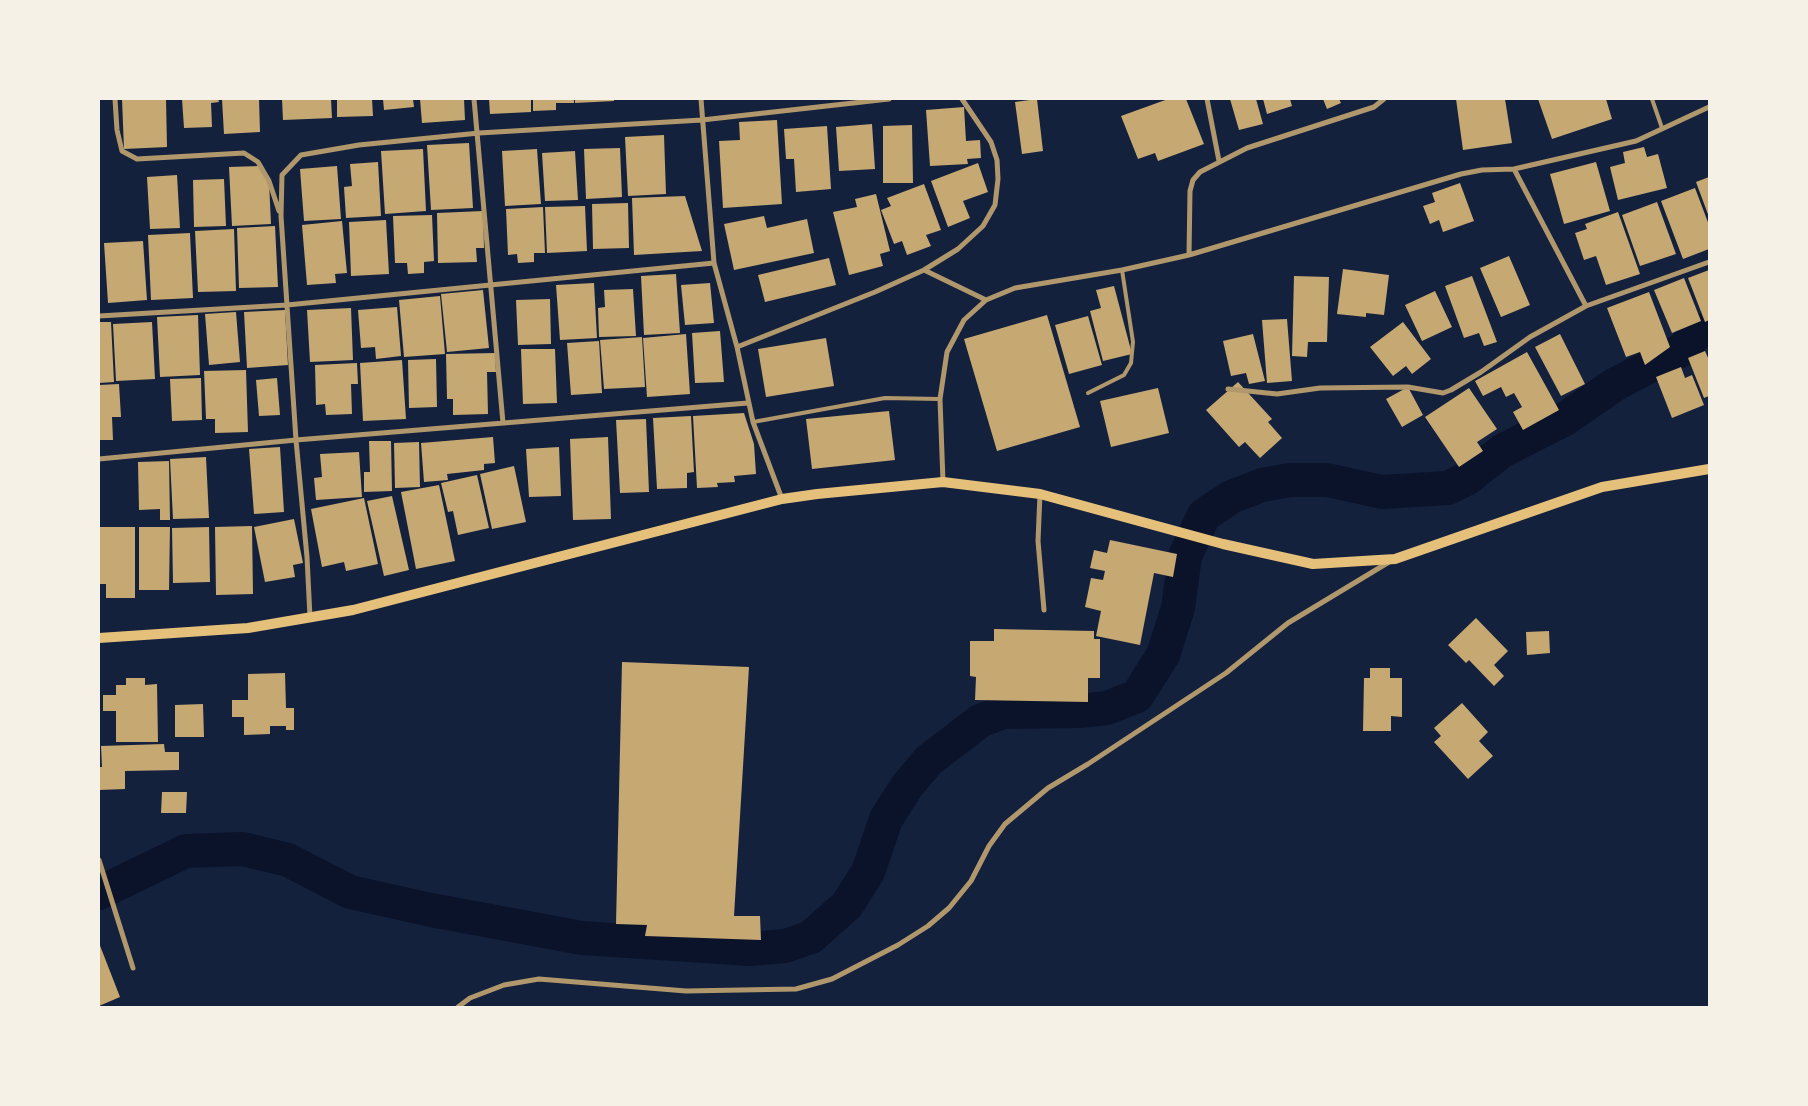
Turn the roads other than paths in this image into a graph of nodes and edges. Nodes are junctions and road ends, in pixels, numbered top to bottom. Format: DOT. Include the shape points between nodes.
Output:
graph roads {
  1 [pos="115,99"];
  2 [pos="474,99"];
  3 [pos="701,99"];
  4 [pos="889,99"];
  5 [pos="962,99"];
  6 [pos="1207,99"];
  7 [pos="1384,99"];
  8 [pos="1652,99"];
  9 [pos="1709,107"];
  10 [pos="702,120"];
  11 [pos="1662,128"];
  12 [pos="479,133"];
  13 [pos="1219,161"];
  14 [pos="1514,169"];
  15 [pos="281,216"];
  16 [pos="1189,255"];
  17 [pos="1709,262"];
  18 [pos="714,263"];
  19 [pos="924,270"];
  20 [pos="1122,270"];
  21 [pos="491,284"];
  22 [pos="986,300"];
  23 [pos="288,305"];
  24 [pos="1586,306"];
  25 [pos="99,316"];
  26 [pos="737,347"];
  27 [pos="1228,389"];
  28 [pos="1088,393"];
  29 [pos="940,399"];
  30 [pos="748,403"];
  31 [pos="753,422"];
  32 [pos="503,423"];
  33 [pos="296,440"];
  34 [pos="99,459"];
  35 [pos="1709,469"];
  36 [pos="943,482"];
  37 [pos="1040,494"];
  38 [pos="782,499"];
  39 [pos="1395,559"];
  40 [pos="1044,610"];
  41 [pos="310,617"];
  42 [pos="99,638"];
  43 [pos="99,860"];
  44 [pos="133,968"];
  45 [pos="458,1007"];
  1 -- 15 [label="street" via="122,151 137,159 244,153 258,162 269,181"];
  2 -- 12 [label="street"];
  3 -- 10 [label="street"];
  4 -- 10 [label="street"];
  5 -- 19 [label="street" via="991,142 997,160 995,205 983,226 970,239"];
  6 -- 13 [label="street"];
  7 -- 13 [label="street" via="1374,107 1247,148"];
  8 -- 11 [label="lane"];
  9 -- 11 [label="street"];
  10 -- 12 [label="street"];
  10 -- 18 [label="street"];
  11 -- 14 [label="street" via="1636,141"];
  12 -- 15 [label="street" via="359,145 301,155 282,175"];
  12 -- 21 [label="street"];
  13 -- 16 [label="street" via="1193,180"];
  14 -- 16 [label="street" via="1461,174"];
  14 -- 24 [label="street"];
  15 -- 23 [label="street"];
  16 -- 20 [label="street"];
  17 -- 24 [label="street"];
  18 -- 21 [label="street"];
  18 -- 26 [label="street"];
  19 -- 22 [label="street"];
  19 -- 26 [label="street"];
  20 -- 22 [label="street" via="1015,288"];
  20 -- 28 [label="lane" via="1133,342 1131,363 1124,375"];
  21 -- 23 [label="street"];
  21 -- 32 [label="street"];
  22 -- 29 [label="street" via="964,320 954,335 944,367"];
  23 -- 25 [label="street"];
  23 -- 33 [label="street"];
  24 -- 27 [label="street" via="1530,337 1481,372 1443,393 1408,386 1320,388 1278,394"];
  26 -- 30 [label="street"];
  29 -- 31 [label="lane" via="885,398"];
  29 -- 36 [label="street"];
  30 -- 31 [label="street"];
  30 -- 32 [label="street"];
  31 -- 38 [label="street"];
  32 -- 33 [label="street"];
  33 -- 34 [label="street"];
  33 -- 41 [label="street" via="308,557"];
  35 -- 39 [label="main road" via="1602,487"];
  36 -- 37 [label="main road"];
  36 -- 38 [label="main road"];
  37 -- 39 [label="main road" via="1223,544 1313,564"];
  37 -- 40 [label="street" via="1038,541"];
  38 -- 41 [label="main road" via="353,610"];
  39 -- 45 [label="street" via="1288,622 1226,674 1048,788 1005,824 988,846 971,881 949,908 898,945 832,979 796,989 686,991 539,979 504,985 470,998"];
  41 -- 42 [label="main road" via="248,628"];
  43 -- 44 [label="street"];
}
